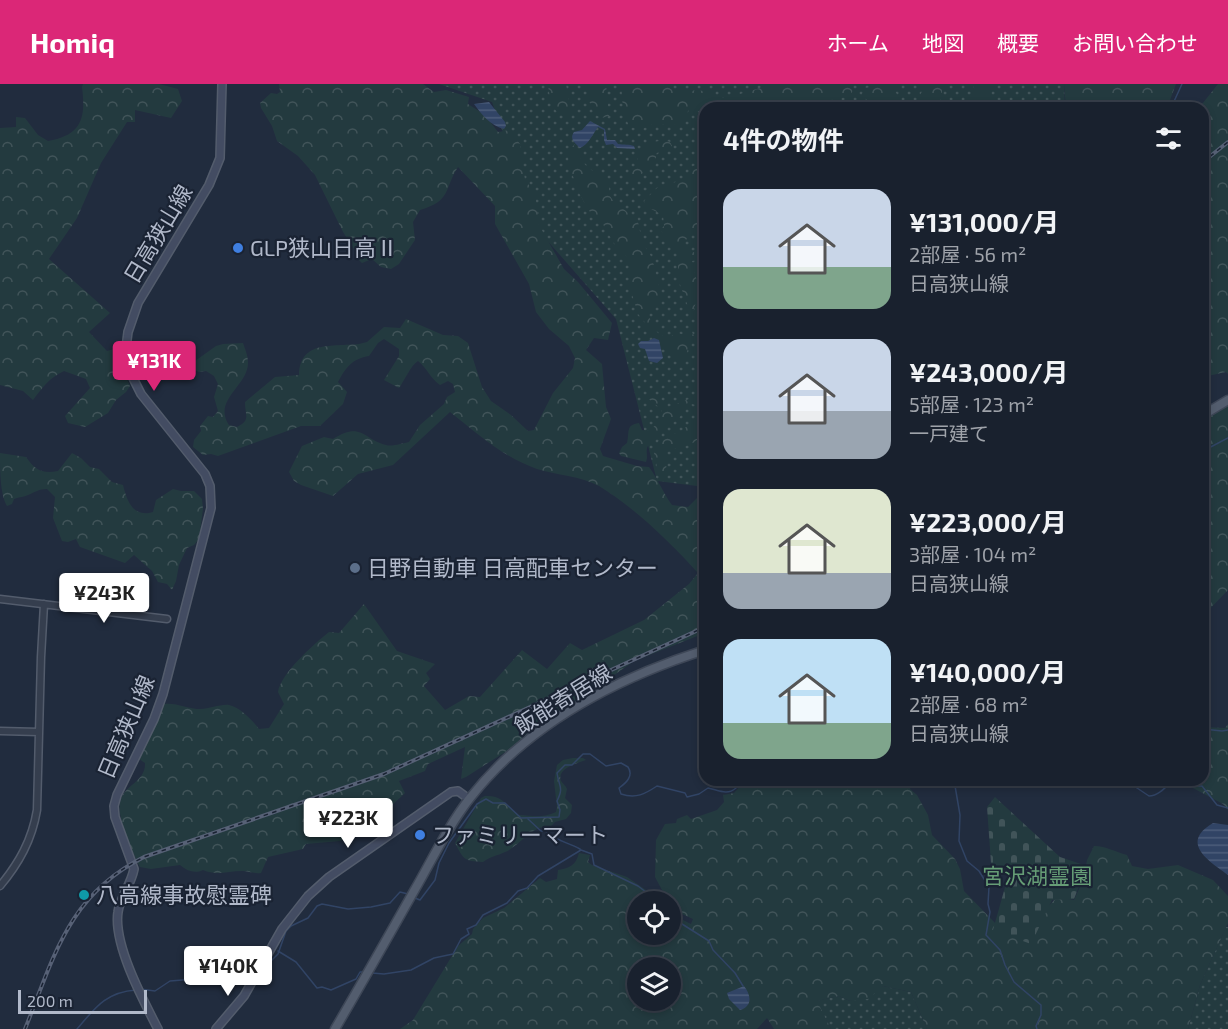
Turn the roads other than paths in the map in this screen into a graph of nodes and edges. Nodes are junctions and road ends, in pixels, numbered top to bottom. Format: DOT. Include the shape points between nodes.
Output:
graph roads {
  1 [pos="222,84"];
  2 [pos="1228,400"];
  3 [pos="1209,411"];
  4 [pos="0,599"];
  5 [pos="44,604"];
  6 [pos="167,619"];
  7 [pos="699,652"];
  8 [pos="0,731"];
  9 [pos="39,732"];
  10 [pos="469,799"];
  11 [pos="0,886"];
  12 [pos="158,1029"];
  13 [pos="216,1029"];
  14 [pos="335,1029"];
  1 -- 12 [label="main road, 日高狭山線" via="221,149 216,170 138,303 126,340 135,384 151,409 199,463 211,497 163,694 114,806 134,869 121,899 117,929 138,989"];
  2 -- 3 [label="main road"];
  4 -- 5 [label="street"];
  5 -- 6 [label="street"];
  5 -- 9 [label="street"];
  7 -- 10 [label="main road, 飯能寄居線" via="645,672 563,715 532,735"];
  8 -- 9 [label="street"];
  9 -- 11 [label="street" via="35,826 19,861"];
  10 -- 13 [label="main road" via="458,791 451,792 328,877 292,913 244,996"];
  10 -- 14 [label="main road, 飯能寄居線"];
}
